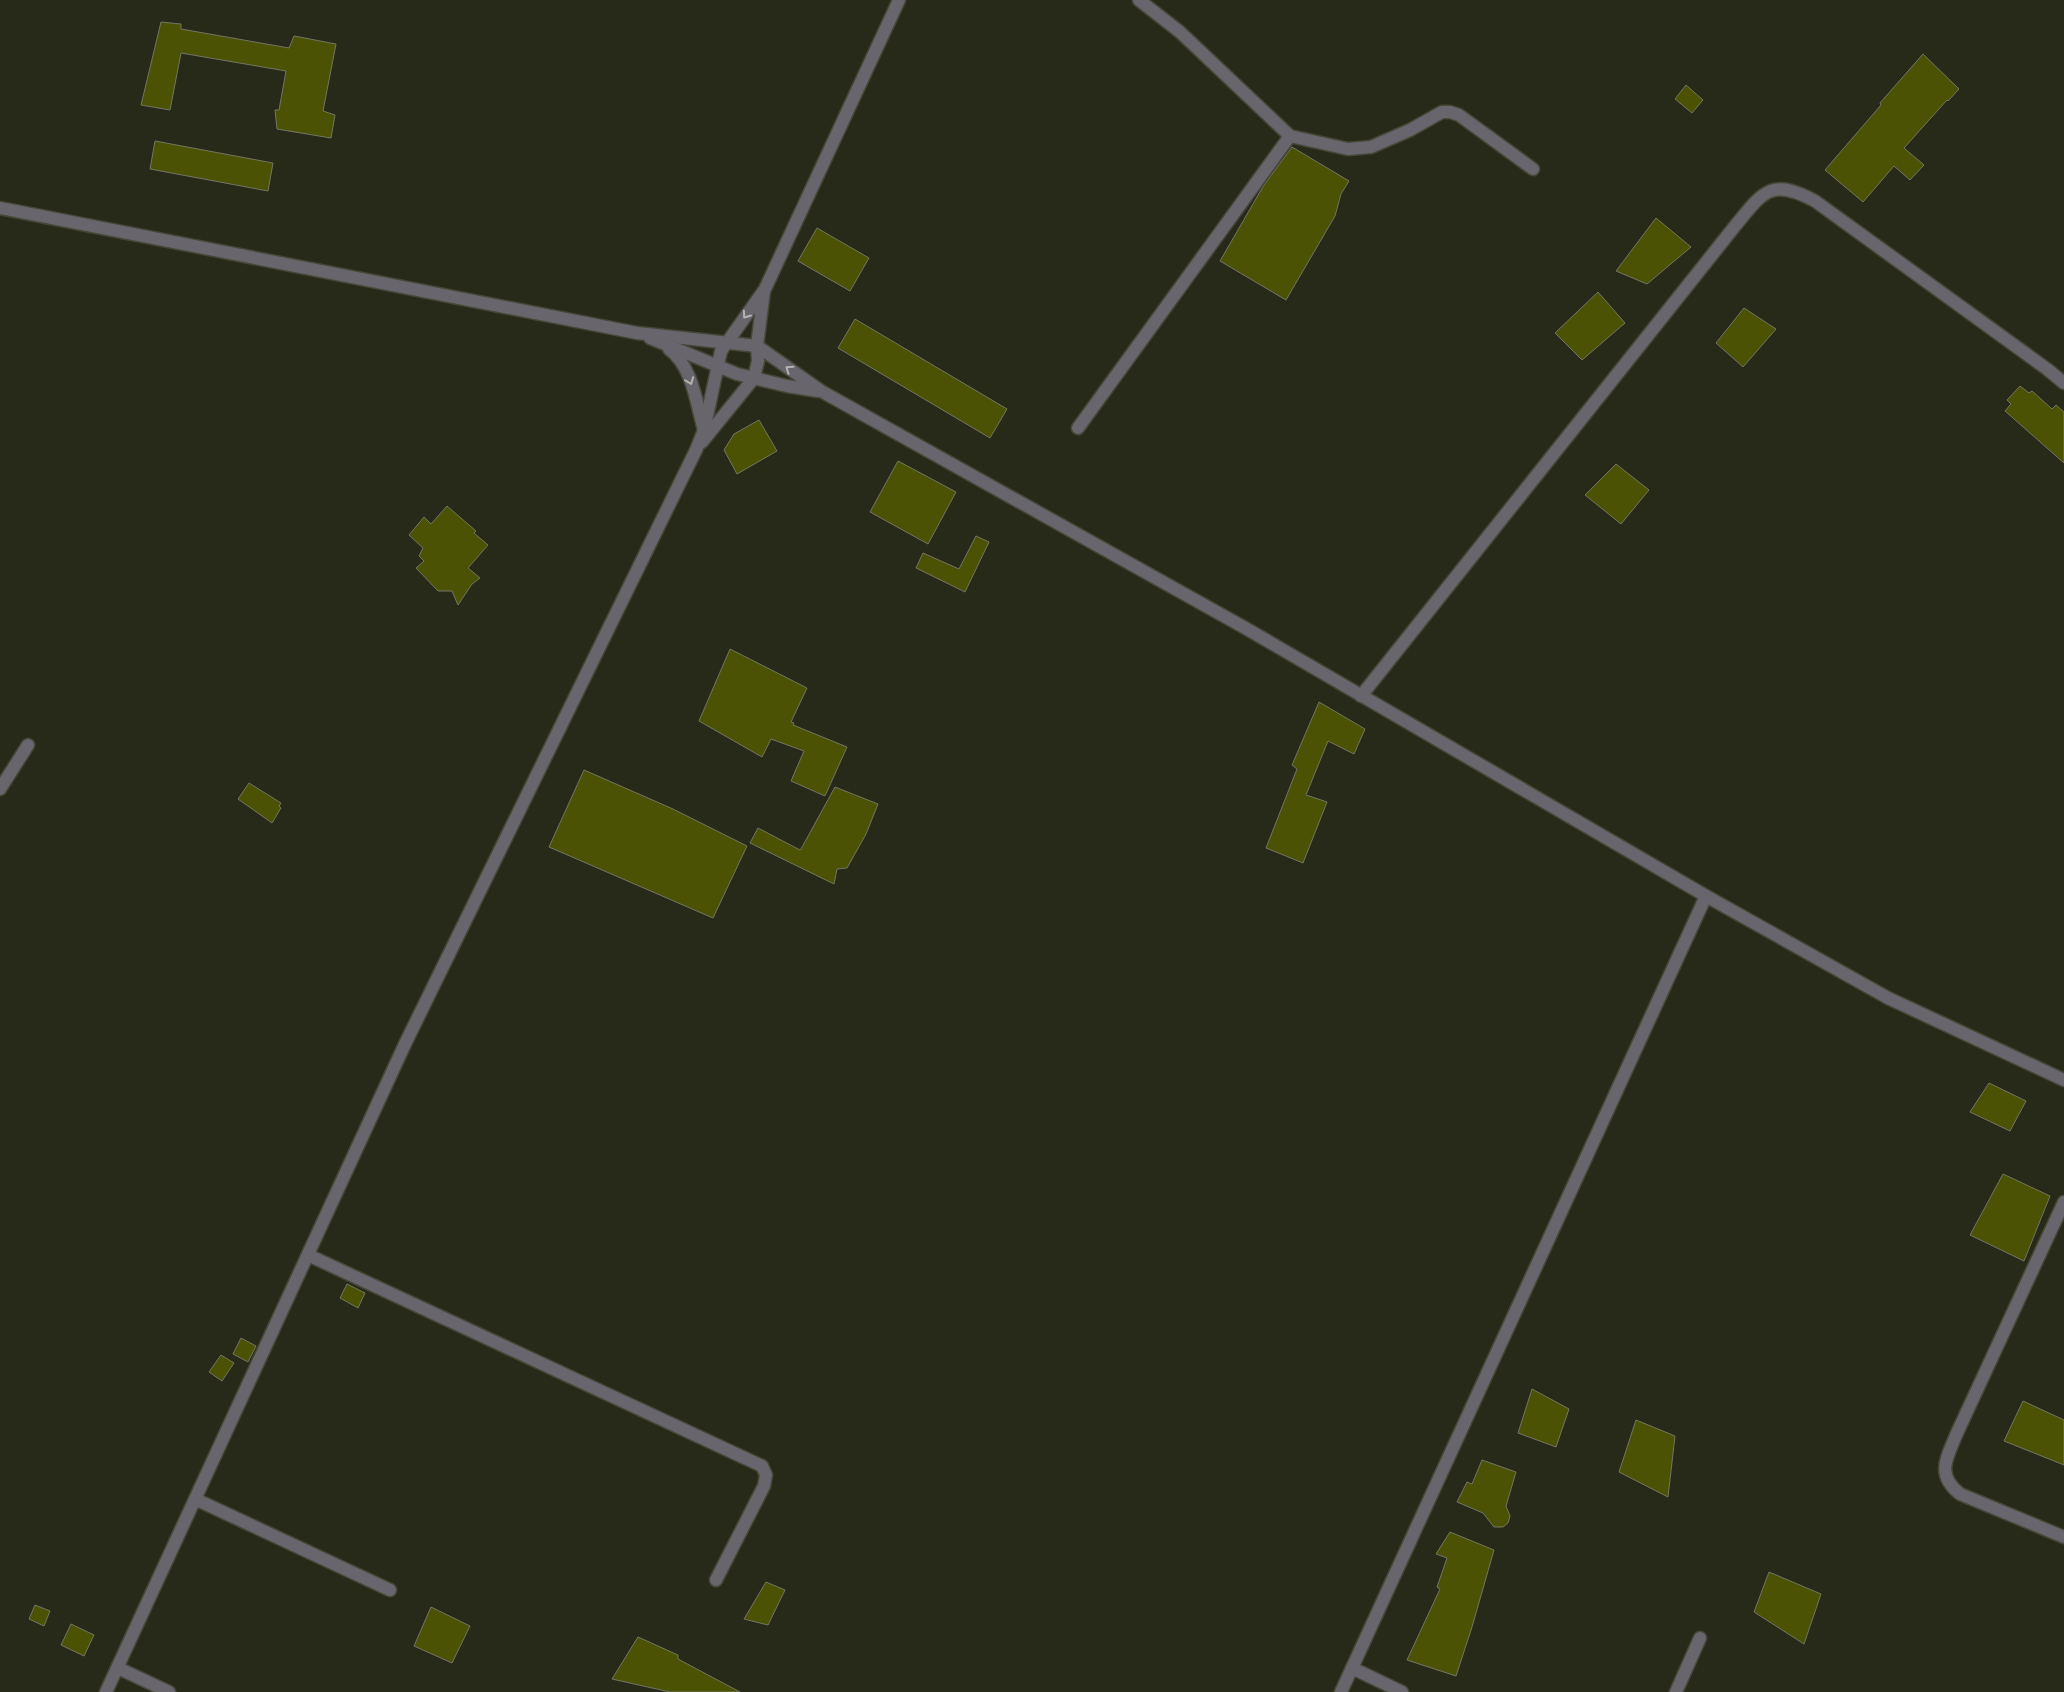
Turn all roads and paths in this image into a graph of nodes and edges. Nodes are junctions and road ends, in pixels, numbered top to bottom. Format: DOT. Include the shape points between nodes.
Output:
graph roads {
  1 [pos="900,0"];
  2 [pos="1139,0"];
  3 [pos="1290,136"];
  4 [pos="1533,169"];
  5 [pos="0,208"];
  6 [pos="765,289"];
  7 [pos="638,333"];
  8 [pos="728,342"];
  9 [pos="661,343"];
  10 [pos="757,346"];
  11 [pos="717,366"];
  12 [pos="754,378"];
  13 [pos="2064,383"];
  14 [pos="821,391"];
  15 [pos="1078,428"];
  16 [pos="704,430"];
  17 [pos="696,450"];
  18 [pos="1361,696"];
  19 [pos="28,745"];
  20 [pos="0,789"];
  21 [pos="1706,896"];
  22 [pos="2064,1080"];
  23 [pos="2064,1202"];
  24 [pos="308,1255"];
  25 [pos="195,1499"];
  26 [pos="2064,1537"];
  27 [pos="716,1580"];
  28 [pos="390,1590"];
  29 [pos="1700,1638"];
  30 [pos="118,1668"];
  31 [pos="1352,1668"];
  32 [pos="106,1692"];
  33 [pos="169,1692"];
  34 [pos="1341,1692"];
  35 [pos="1402,1692"];
  36 [pos="1676,1692"];
  1 -- 6 [label="street"];
  2 -- 3 [label="street" via="1180,32"];
  3 -- 4 [label="street" via="1348,149 1371,147 1442,112 1450,112 1459,115"];
  3 -- 15 [label="street"];
  5 -- 7 [label="street"];
  6 -- 8 [label="street, one-way"];
  6 -- 10 [label="street"];
  7 -- 8 [label="street"];
  7 -- 9 [label="street"];
  8 -- 10 [label="street"];
  8 -- 11 [label="street" via="721,351"];
  9 -- 11 [label="street"];
  9 -- 16 [label="street, one-way" via="682,363"];
  10 -- 12 [label="street"];
  14 -- 10 [label="street, one-way"];
  11 -- 12 [label="street"];
  11 -- 16 [label="street"];
  12 -- 14 [label="street"];
  12 -- 17 [label="street"];
  13 -- 18 [label="street" via="1815,201 1799,192 1775,189 1759,197 1735,226"];
  14 -- 18 [label="street"];
  16 -- 17 [label="street"];
  17 -- 24 [label="street" via="405,1044"];
  18 -- 21 [label="street"];
  19 -- 20 [label="street"];
  21 -- 22 [label="street" via="1888,998"];
  21 -- 31 [label="street"];
  23 -- 26 [label="street" via="1957,1433 1946,1459 1944,1474 1950,1487 1960,1494"];
  24 -- 25 [label="street"];
  24 -- 27 [label="street" via="762,1466 766,1475 764,1486"];
  25 -- 28 [label="street"];
  25 -- 30 [label="street"];
  29 -- 36 [label="street"];
  30 -- 32 [label="street"];
  30 -- 33 [label="street"];
  31 -- 34 [label="street"];
  31 -- 35 [label="street"];
}
